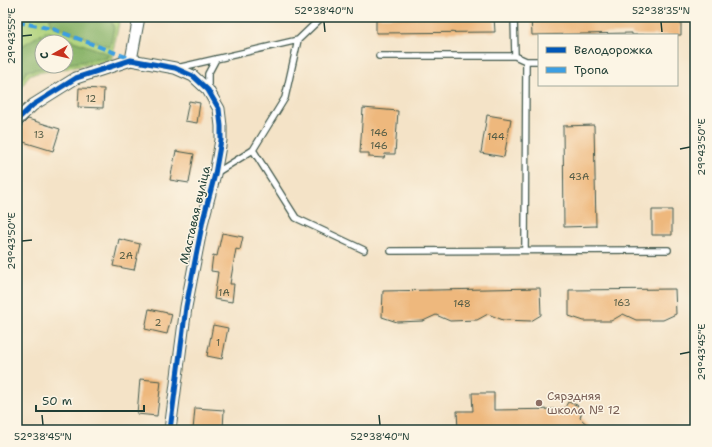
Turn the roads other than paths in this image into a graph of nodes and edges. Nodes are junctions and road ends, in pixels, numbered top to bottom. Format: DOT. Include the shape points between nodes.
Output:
graph roads {
  1 [pos="139,17"];
  2 [pos="322,17"];
  3 [pos="514,17"];
  4 [pos="298,40"];
  5 [pos="379,56"];
  6 [pos="515,56"];
  7 [pos="216,59"];
  8 [pos="132,60"];
  9 [pos="526,61"];
  10 [pos="538,61"];
  11 [pos="175,68"];
  12 [pos="208,90"];
  13 [pos="17,120"];
  14 [pos="253,150"];
  15 [pos="215,174"];
  16 [pos="364,250"];
  17 [pos="525,250"];
  18 [pos="668,250"];
  19 [pos="391,251"];
  20 [pos="170,430"];
  1 -- 8 [label="street"];
  2 -- 4 [label="lane"];
  3 -- 6 [label="lane"];
  4 -- 7 [label="lane"];
  4 -- 14 [label="lane" via="285,98"];
  5 -- 6 [label="lane"];
  6 -- 9 [label="lane"];
  7 -- 11 [label="lane"];
  7 -- 12 [label="lane" via="208,74"];
  8 -- 11 [label="street, Маставая вуліца"];
  8 -- 13 [label="street" via="76,78 33,105"];
  9 -- 10 [label="lane"];
  9 -- 17 [label="lane"];
  11 -- 12 [label="street, Маставая вуліца" via="193,76"];
  12 -- 15 [label="street, Маставая вуліца" via="219,109 221,126"];
  14 -- 15 [label="lane"];
  14 -- 16 [label="lane" via="296,218"];
  15 -- 20 [label="street, Маставая вуліца" via="186,307"];
  17 -- 18 [label="lane"];
  17 -- 19 [label="lane"];
}
